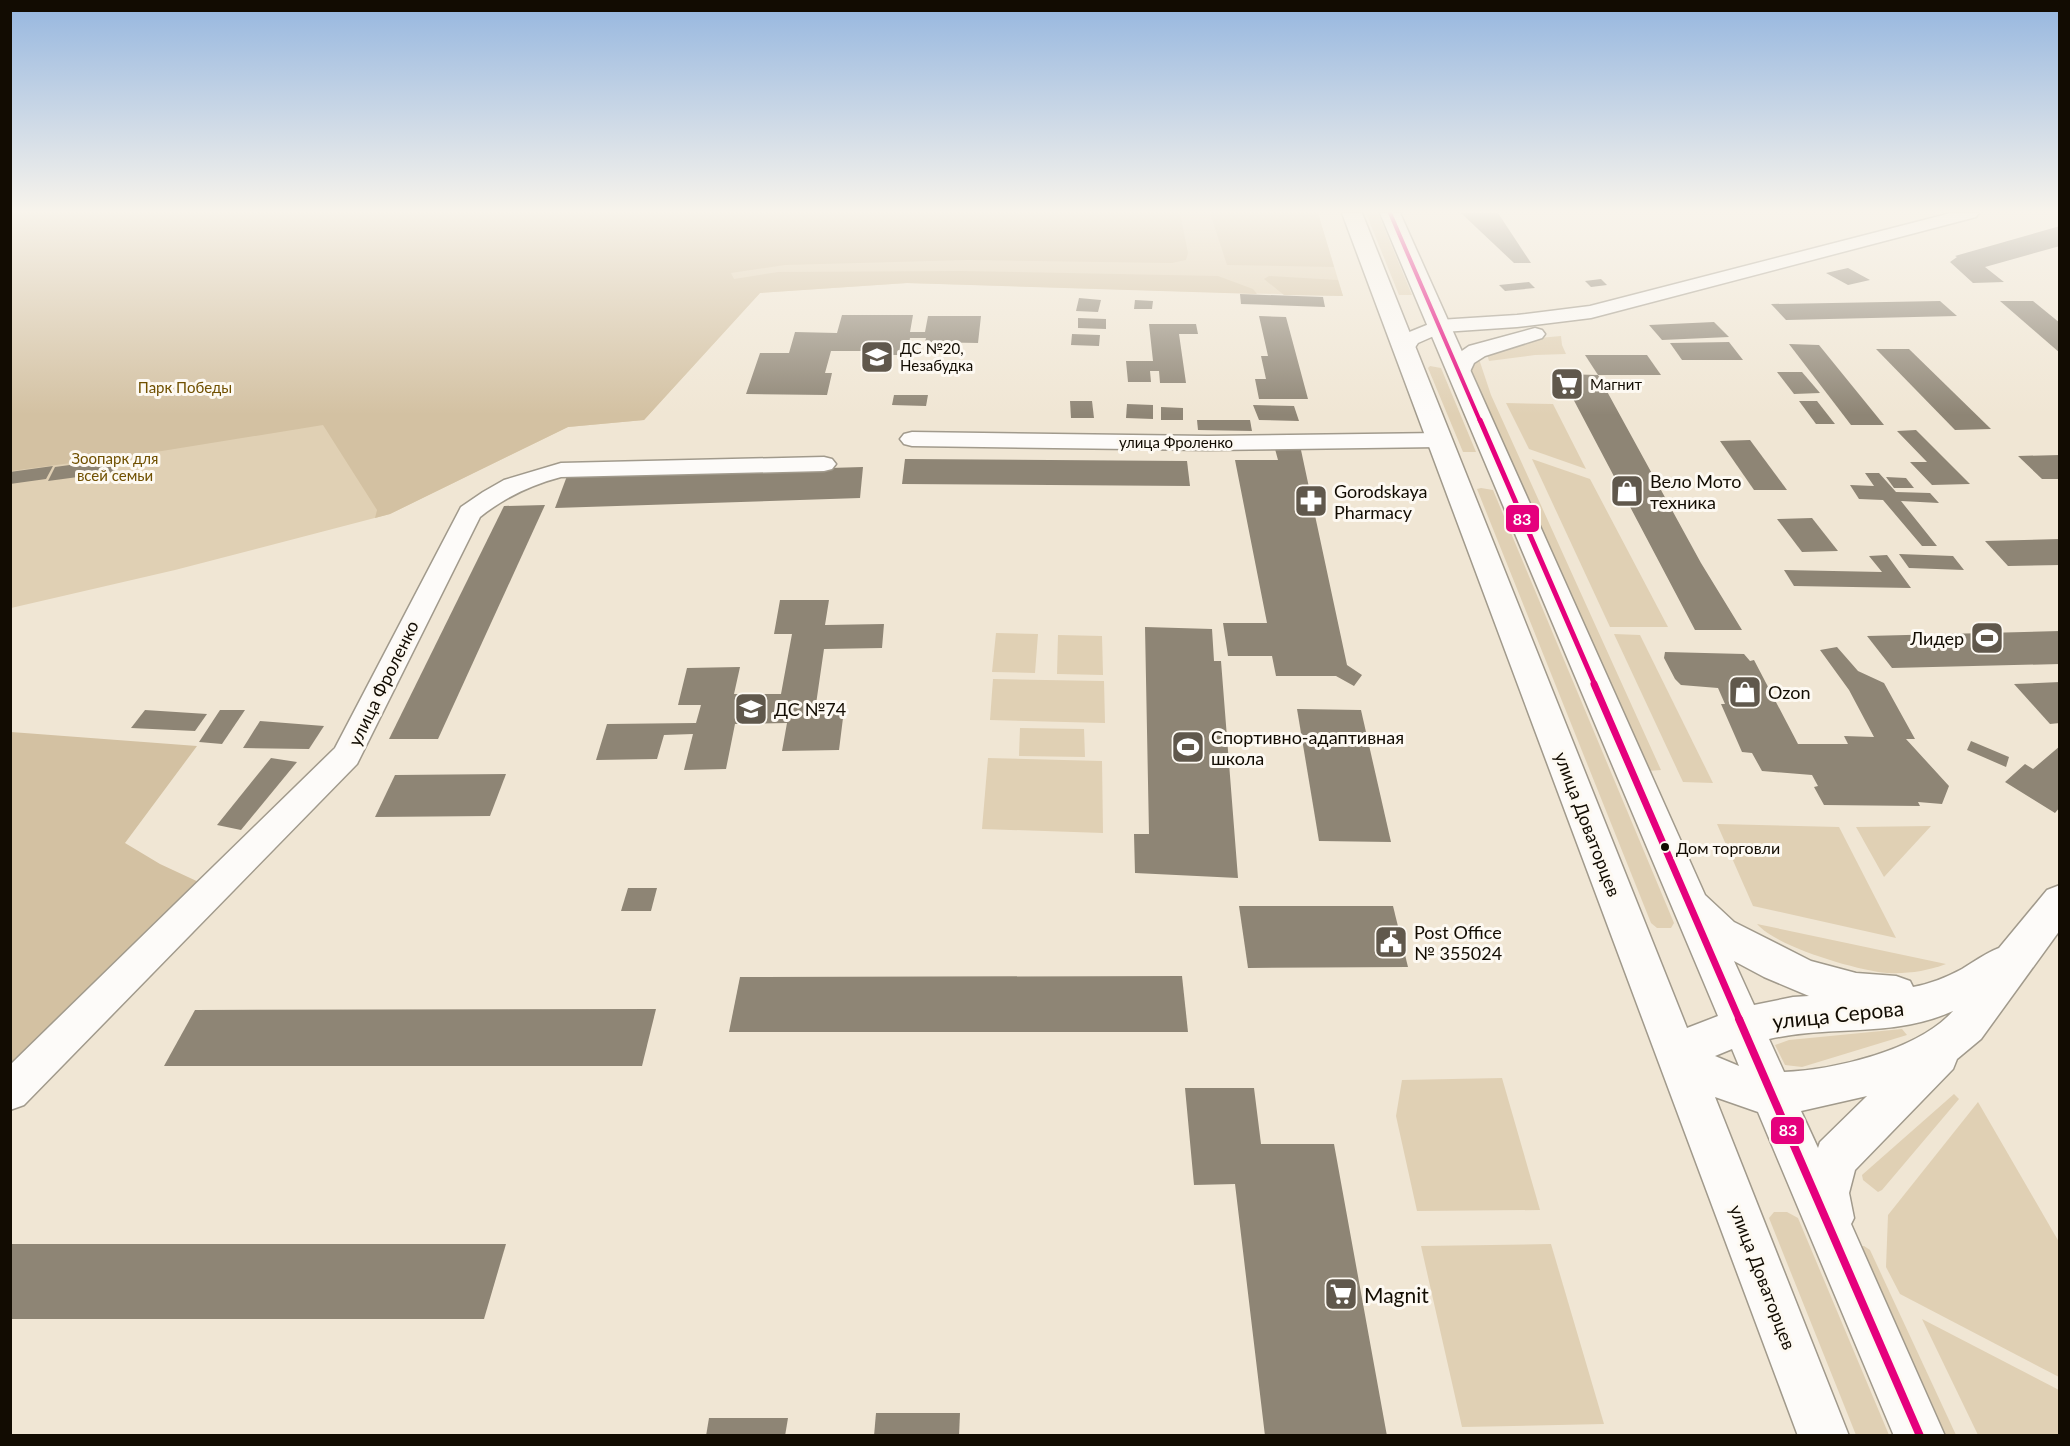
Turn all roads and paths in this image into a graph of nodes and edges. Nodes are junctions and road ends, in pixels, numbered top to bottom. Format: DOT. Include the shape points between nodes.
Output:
graph roads {
  1 [pos="1379,280"];
  2 [pos="1419,280"];
  3 [pos="1712,280"];
  4 [pos="1424,292"];
  5 [pos="1591,312"];
  6 [pos="1548,318"];
  7 [pos="1535,334"];
  8 [pos="1427,337"];
  9 [pos="1459,373"];
  10 [pos="912,439"];
  11 [pos="1440,440"];
  12 [pos="824,464"];
  13 [pos="1503,472"];
  14 [pos="1453,474"];
  15 [pos="1688,900"];
  16 [pos="2060,901"];
  17 [pos="2018,952"];
  18 [pos="1975,982"];
  19 [pos="1743,1026"];
  20 [pos="1958,1035"];
  21 [pos="1679,1059"];
  22 [pos="10,1092"];
  23 [pos="1772,1093"];
  24 [pos="1834,1238"];
  25 [pos="1824,1436"];
  26 [pos="1920,1436"];
  1 -- 8 [label="main road, улица Доваторцев" via="1392,314"];
  2 -- 4 [label="main road, улица Доваторцев"];
  3 -- 5 [label="street"];
  4 -- 6 [label="street" via="1439,303 1474,313"];
  4 -- 8 [label="main road, улица Доваторцев"];
  5 -- 6 [label="street"];
  5 -- 7 [label="street"];
  6 -- 8 [label="street"];
  7 -- 8 [label="street" via="1470,342"];
  7 -- 9 [label="street" via="1477,351 1464,360"];
  8 -- 9 [label="main road, улица Доваторцев"];
  8 -- 11 [label="main road, улица Доваторцев"];
  9 -- 13 [label="main road, улица Доваторцев"];
  10 -- 11 [label="street, улица Фроленко" via="1208,443"];
  11 -- 14 [label="main road, улица Доваторцев"];
  12 -- 22 [label="street, улица Фроленко" via="561,470 522,480 488,497 470,513 346,756"];
  13 -- 14 [label="main road"];
  13 -- 15 [label="main road, улица Доваторцев"];
  14 -- 21 [label="main road, улица Доваторцев"];
  15 -- 18 [label="main road, улица Серова" via="1714,929 1769,961 1823,983 1881,995 1924,993"];
  15 -- 19 [label="main road, улица Доваторцев"];
  16 -- 17 [label="main road, улица Серова"];
  17 -- 18 [label="main road, улица Серова"];
  17 -- 20 [label="main road, улица Серова"];
  18 -- 19 [label="main road, улица Серова" via="1930,1002 1888,1011 1793,1015"];
  19 -- 21 [label="main road, улица Серова" via="1703,1041"];
  19 -- 23 [label="main road, улица Доваторцев"];
  20 -- 23 [label="main road, улица Серова" via="1920,1057 1880,1073 1808,1090"];
  20 -- 24 [label="main road, улица Серова" via="1836,1158 1826,1193"];
  21 -- 23 [label="main road, улица Серова" via="1724,1082"];
  21 -- 25 [label="main road, улица Доваторцев"];
  23 -- 24 [label="main road, улица Доваторцев"];
  24 -- 26 [label="main road, улица Доваторцев"];
}
